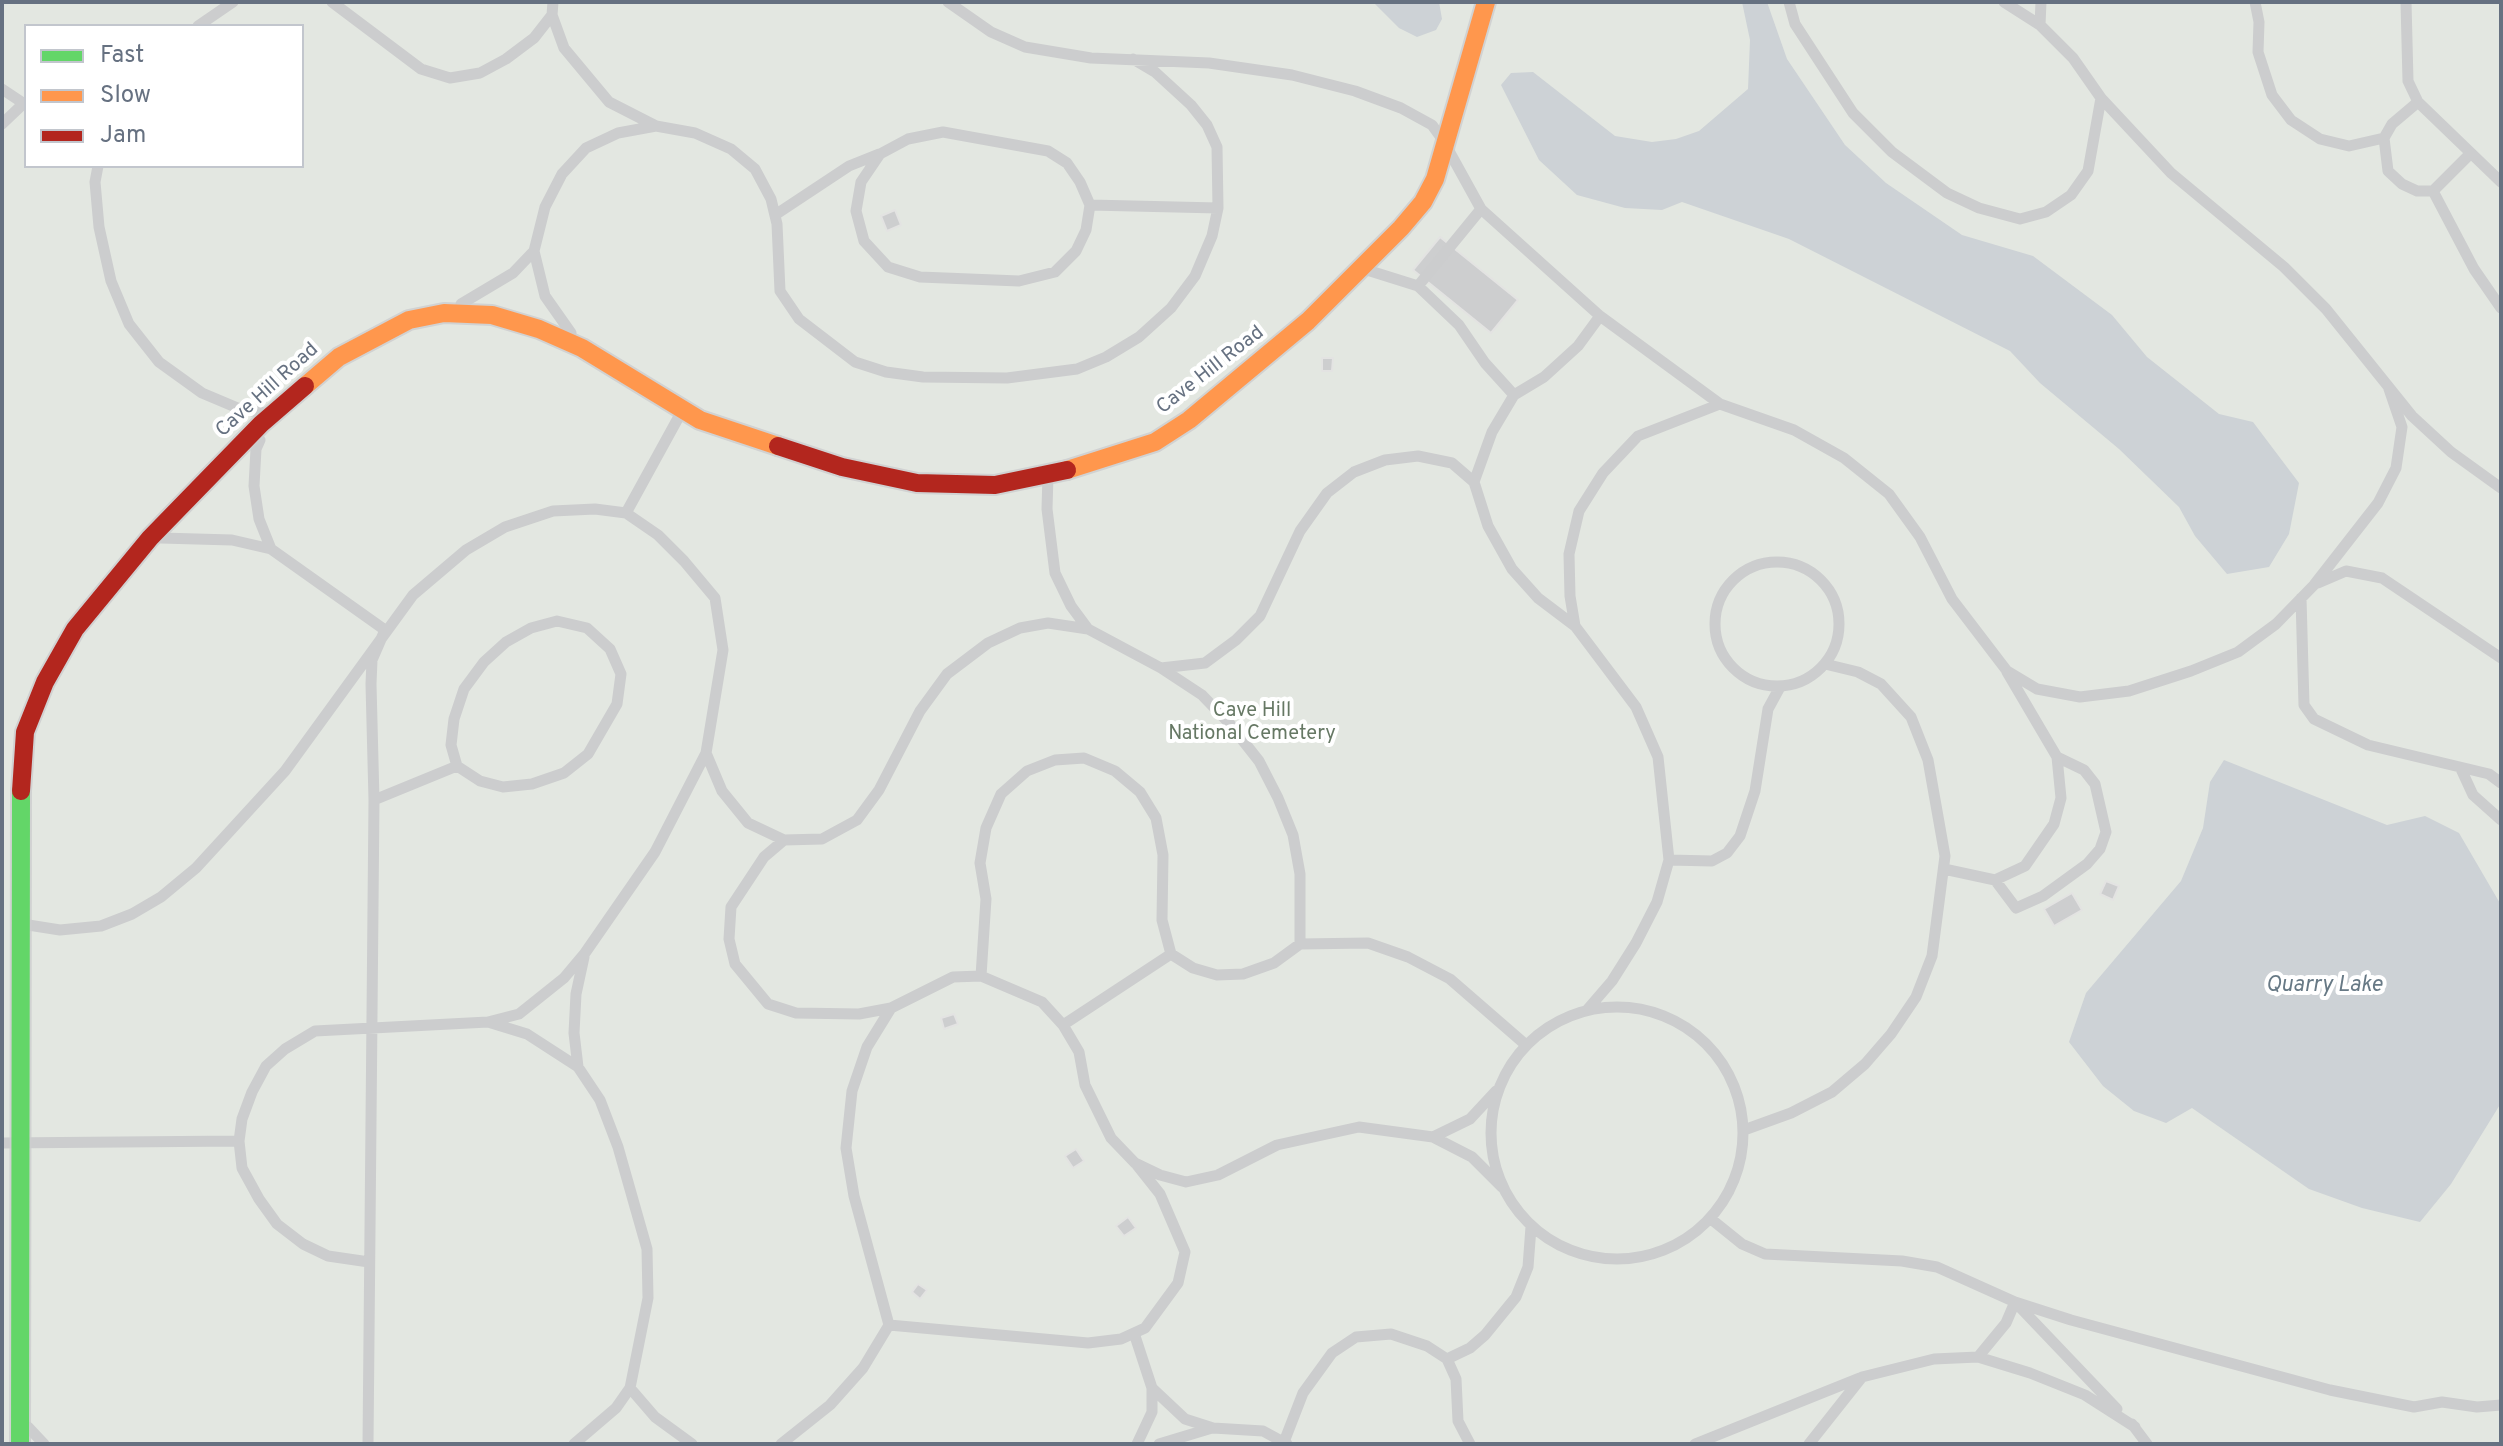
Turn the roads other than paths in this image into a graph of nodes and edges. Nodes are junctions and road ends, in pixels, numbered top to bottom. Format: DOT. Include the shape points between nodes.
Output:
graph roads {
  1 [pos="233,2"];
  2 [pos="332,2"];
  3 [pos="948,2"];
  4 [pos="1486,2"];
  5 [pos="1789,2"];
  6 [pos="2004,2"];
  7 [pos="2041,2"];
  8 [pos="2255,2"];
  9 [pos="2406,2"];
  10 [pos="552,8"];
  11 [pos="201,24"];
  12 [pos="2040,25"];
  13 [pos="1133,59"];
  14 [pos="2,89"];
  15 [pos="2101,98"];
  16 [pos="2418,102"];
  17 [pos="24,104"];
  18 [pos="2,124"];
  19 [pos="656,126"];
  20 [pos="2384,138"];
  21 [pos="1445,143"];
  22 [pos="2471,153"];
  23 [pos="880,154"];
  24 [pos="98,168"];
  25 [pos="2501,182"];
  26 [pos="2433,191"];
  27 [pos="1090,205"];
  28 [pos="1218,208"];
  29 [pos="1481,209"];
  30 [pos="775,215"];
  31 [pos="534,251"];
  32 [pos="1363,269"];
  33 [pos="1418,286"];
  34 [pos="2501,308"];
  35 [pos="444,313"];
  36 [pos="1600,316"];
  37 [pos="582,348"];
  38 [pos="2389,389"];
  39 [pos="1514,395"];
  40 [pos="1720,404"];
  41 [pos="682,410"];
  42 [pos="271,414"];
  43 [pos="1048,475"];
  44 [pos="1474,482"];
  45 [pos="2501,488"];
  46 [pos="626,513"];
  47 [pos="150,538"];
  48 [pos="271,549"];
  49 [pos="2314,585"];
  50 [pos="2301,598"];
  51 [pos="1575,626"];
  52 [pos="1088,629"];
  53 [pos="385,630"];
  54 [pos="2501,658"];
  55 [pos="1825,664"];
  56 [pos="1161,668"];
  57 [pos="2007,671"];
  58 [pos="1780,687"];
  59 [pos="706,753"];
  60 [pos="2057,757"];
  61 [pos="457,766"];
  62 [pos="2461,769"];
  63 [pos="2501,783"];
  64 [pos="374,800"];
  65 [pos="2501,820"];
  66 [pos="784,840"];
  67 [pos="1669,860"];
  68 [pos="1944,869"];
  69 [pos="1995,880"];
  70 [pos="21,923"];
  71 [pos="1300,944"];
  72 [pos="585,953"];
  73 [pos="1171,954"];
  74 [pos="981,976"];
  75 [pos="891,1008"];
  76 [pos="1587,1010"];
  77 [pos="488,1022"];
  78 [pos="1063,1025"];
  79 [pos="370,1028"];
  80 [pos="1526,1045"];
  81 [pos="578,1067"];
  82 [pos="1499,1088"];
  83 [pos="1744,1130"];
  84 [pos="1433,1137"];
  85 [pos="239,1141"];
  86 [pos="11,1142"];
  87 [pos="1135,1163"];
  88 [pos="1502,1187"];
  89 [pos="1711,1219"];
  90 [pos="1531,1227"];
  91 [pos="369,1262"];
  92 [pos="2015,1302"];
  93 [pos="889,1325"];
  94 [pos="1134,1333"];
  95 [pos="1978,1357"];
  96 [pos="1447,1359"];
  97 [pos="1862,1377"];
  98 [pos="630,1388"];
  99 [pos="1152,1388"];
  100 [pos="2501,1405"];
  101 [pos="20,1417"];
  102 [pos="2135,1427"];
  103 [pos="1213,1428"];
  104 [pos="1286,1443"];
  105 [pos="20,1444"];
  106 [pos="44,1444"];
  107 [pos="368,1444"];
  108 [pos="574,1444"];
  109 [pos="692,1444"];
  110 [pos="781,1444"];
  111 [pos="1137,1444"];
  112 [pos="1159,1444"];
  113 [pos="1470,1444"];
  114 [pos="1695,1444"];
  115 [pos="1809,1444"];
  116 [pos="2147,1444"];
  1 -- 11 [label="lane"];
  2 -- 10 [label="lane" via="421,69 450,78 480,73 506,59 534,38"];
  3 -- 13 [label="lane" via="991,32 1025,47 1057,55"];
  4 -- 21 [label="street, Cave Hill Road"];
  5 -- 15 [label="lane" via="1795,24 1853,113 1892,152 1947,193 1979,208 2020,219 2046,212 2071,195 2088,171"];
  6 -- 12 [label="lane"];
  7 -- 12 [label="lane"];
  8 -- 20 [label="lane" via="2258,52 2272,95 2291,120 2320,139 2349,146"];
  9 -- 16 [label="lane" via="2408,81"];
  10 -- 19 [label="lane" via="564,48 609,102"];
  12 -- 15 [label="lane" via="2073,58"];
  13 -- 21 [label="lane" via="1258,68 1355,91 1432,125"];
  13 -- 28 [label="lane" via="1155,72 1207,125 1217,147"];
  14 -- 17 [label="lane"];
  15 -- 38 [label="lane" via="2171,173 2326,309"];
  16 -- 20 [label="lane"];
  16 -- 22 [label="lane"];
  17 -- 18 [label="lane"];
  19 -- 30 [label="lane" via="695,133 731,149 755,169"];
  19 -- 31 [label="lane" via="618,133 586,148 562,174 545,207"];
  20 -- 26 [label="lane" via="2388,171 2417,191"];
  21 -- 29 [label="lane"];
  21 -- 32 [label="street, Cave Hill Road" via="1423,202"];
  22 -- 25 [label="lane"];
  22 -- 26 [label="lane"];
  23 -- 27 [label="lane" via="908,139 943,132 1033,147 1067,163"];
  23 -- 27 [label="lane" via="861,182 856,211 864,241 888,267 920,277 1019,281 1055,272 1076,251"];
  23 -- 30 [label="lane" via="849,166"];
  24 -- 42 [label="lane" via="99,227 111,281 129,324 159,362 202,393 240,409"];
  26 -- 34 [label="lane"];
  27 -- 28 [label="lane"];
  28 -- 30 [label="lane" via="1195,276 1139,337 1077,369 965,379 886,372 855,362 824,341 799,319 780,291"];
  29 -- 33 [label="lane"];
  29 -- 36 [label="lane"];
  31 -- 35 [label="lane" via="513,273"];
  31 -- 37 [label="lane" via="545,296"];
  32 -- 33 [label="lane"];
  32 -- 43 [label="street, Cave Hill Road" via="1189,420 1155,442"];
  33 -- 39 [label="lane" via="1459,325"];
  35 -- 37 [label="street, Cave Hill Road" via="492,315"];
  35 -- 42 [label="street, Cave Hill Road" via="375,335 339,357"];
  36 -- 39 [label="lane" via="1578,346"];
  36 -- 40 [label="lane"];
  37 -- 41 [label="street, Cave Hill Road"];
  38 -- 45 [label="lane" via="2451,452"];
  38 -- 49 [label="lane" via="2402,427 2396,468 2378,503"];
  39 -- 44 [label="lane" via="1492,432"];
  40 -- 51 [label="lane" via="1638,436 1603,473 1579,511 1569,554"];
  40 -- 57 [label="lane" via="1794,430 1844,458 1889,494 1920,537 1952,599"];
  41 -- 43 [label="street, Cave Hill Road" via="795,454 917,483 995,485"];
  41 -- 46 [label="lane"];
  42 -- 47 [label="street, Cave Hill Road"];
  42 -- 48 [label="lane" via="256,449 254,486"];
  43 -- 52 [label="lane" via="1055,573"];
  44 -- 51 [label="lane" via="1488,526 1512,569 1538,598"];
  44 -- 56 [label="lane" via="1452,463 1418,456 1385,460 1354,472 1327,493 1300,531 1260,616 1205,663"];
  46 -- 53 [label="lane" via="553,511 505,527 413,595"];
  46 -- 59 [label="lane" via="667,544 715,598 723,650"];
  47 -- 48 [label="lane" via="232,540"];
  47 -- 70 [label="street, Cave Hill Road" via="75,629 25,732 16,774"];
  48 -- 53 [label="lane"];
  49 -- 50 [label="lane"];
  49 -- 54 [label="lane" via="2346,571 2382,578"];
  50 -- 57 [label="lane" via="2238,652 2129,691 2080,697 2037,689"];
  50 -- 62 [label="lane" via="2304,705 2314,719 2368,745"];
  51 -- 67 [label="lane" via="1636,707 1658,757"];
  52 -- 56 [label="lane"];
  52 -- 66 [label="lane" via="1048,623 1020,628 988,643 947,674 857,820 822,839"];
  53 -- 64 [label="lane" via="372,660"];
  53 -- 70 [label="lane" via="285,771 185,878 132,914 101,926 60,930"];
  55 -- 58 [label="lane" via="1812,676"];
  55 -- 58 [label="lane" via="1836,645 1839,624 1826,584 1790,562 1748,568 1719,599 1716,641 1740,675 1759,685"];
  55 -- 68 [label="lane" via="1881,684 1911,717 1928,760"];
  56 -- 71 [label="lane" via="1202,695 1229,723 1259,761 1278,798 1293,835 1300,874"];
  57 -- 60 [label="lane"];
  58 -- 67 [label="lane" via="1768,709 1755,791 1740,836 1727,853 1712,861"];
  59 -- 66 [label="lane" via="722,791 748,823"];
  59 -- 72 [label="lane" via="655,852"];
  60 -- 69 [label="lane" via="2061,798 2054,824 2025,866"];
  60 -- 69 [label="lane" via="2084,770 2095,784 2106,832 2100,849 2043,896 2016,908"];
  61 -- 61 [label="lane" via="480,781 503,787 564,773 588,754 617,704 621,674 610,649 587,628 557,621 506,642 464,689 451,745"];
  61 -- 64 [label="lane"];
  62 -- 63 [label="lane" via="2489,774"];
  62 -- 65 [label="lane" via="2473,795"];
  64 -- 79 [label="lane"];
  66 -- 75 [label="lane" via="764,857 731,907 729,939 735,964 749,986 768,1004 796,1013 859,1014"];
  67 -- 76 [label="lane" via="1657,902 1636,943"];
  68 -- 69 [label="lane"];
  68 -- 83 [label="lane" via="1932,956 1916,997 1891,1034 1832,1092"];
  70 -- 86 [label="street, Cave Hill Road"];
  71 -- 73 [label="lane" via="1274,963 1243,974 1217,975"];
  71 -- 80 [label="lane" via="1368,943 1408,957 1450,979"];
  72 -- 77 [label="lane" via="564,978 519,1014"];
  72 -- 81 [label="lane" via="576,994"];
  73 -- 74 [label="lane" via="1162,920 1163,855 1156,818 1140,792 1115,771 1084,758 1055,760 1027,771 1001,794 986,828 980,863 986,899"];
  73 -- 78 [label="lane"];
  74 -- 75 [label="lane" via="953,977"];
  74 -- 78 [label="lane" via="1042,1002"];
  75 -- 93 [label="lane" via="867,1047 852,1091 846,1148"];
  76 -- 80 [label="lane" via="1554,1023"];
  76 -- 83 [label="lane" via="1661,1014 1694,1032 1720,1059 1737,1093"];
  77 -- 79 [label="lane"];
  77 -- 81 [label="lane" via="527,1034"];
  78 -- 87 [label="lane" via="1079,1052 1097,1114"];
  79 -- 85 [label="lane" via="315,1031 285,1049 266,1066 252,1092"];
  79 -- 91 [label="lane"];
  80 -- 82 [label="lane"];
  81 -- 98 [label="lane" via="600,1100 647,1249 648,1298"];
  82 -- 84 [label="lane" via="1470,1119"];
  82 -- 88 [label="lane" via="1491,1121 1492,1155"];
  83 -- 89 [label="lane" via="1729,1192"];
  84 -- 87 [label="lane" via="1359,1127 1277,1145 1218,1175 1186,1182"];
  84 -- 88 [label="lane" via="1472,1157"];
  85 -- 86 [label="lane"];
  85 -- 91 [label="lane" via="242,1168 277,1224 328,1256"];
  86 -- 101 [label="street, Cave Hill Road"];
  87 -- 94 [label="lane" via="1160,1194 1185,1252 1178,1283 1161,1310"];
  88 -- 90 [label="lane"];
  89 -- 90 [label="lane" via="1679,1244 1642,1258 1602,1260 1564,1249"];
  89 -- 92 [label="lane" via="1742,1244 1765,1254 1937,1267"];
  90 -- 96 [label="lane" via="1528,1267 1516,1297 1485,1335"];
  91 -- 107 [label="lane"];
  92 -- 95 [label="lane" via="2006,1323"];
  92 -- 100 [label="lane" via="2330,1390 2414,1407 2442,1402"];
  92 -- 102 [label="lane"];
  93 -- 94 [label="lane" via="1088,1343"];
  93 -- 110 [label="lane" via="863,1368 830,1405"];
  94 -- 99 [label="lane"];
  95 -- 97 [label="lane" via="1934,1359"];
  95 -- 102 [label="lane" via="2085,1395"];
  96 -- 104 [label="lane" via="1391,1334 1356,1337 1332,1353 1303,1393"];
  96 -- 113 [label="lane" via="1456,1379 1458,1421"];
  97 -- 114 [label="lane"];
  97 -- 115 [label="lane"];
  98 -- 108 [label="lane" via="616,1408"];
  98 -- 109 [label="lane" via="655,1417"];
  99 -- 103 [label="lane" via="1185,1419"];
  99 -- 111 [label="lane" via="1152,1412"];
  101 -- 105 [label="street, Cave Hill Road"];
  101 -- 106 [label="lane"];
  102 -- 116 [label="lane"];
  103 -- 104 [label="lane" via="1263,1431"];
  103 -- 112 [label="lane"];
}
